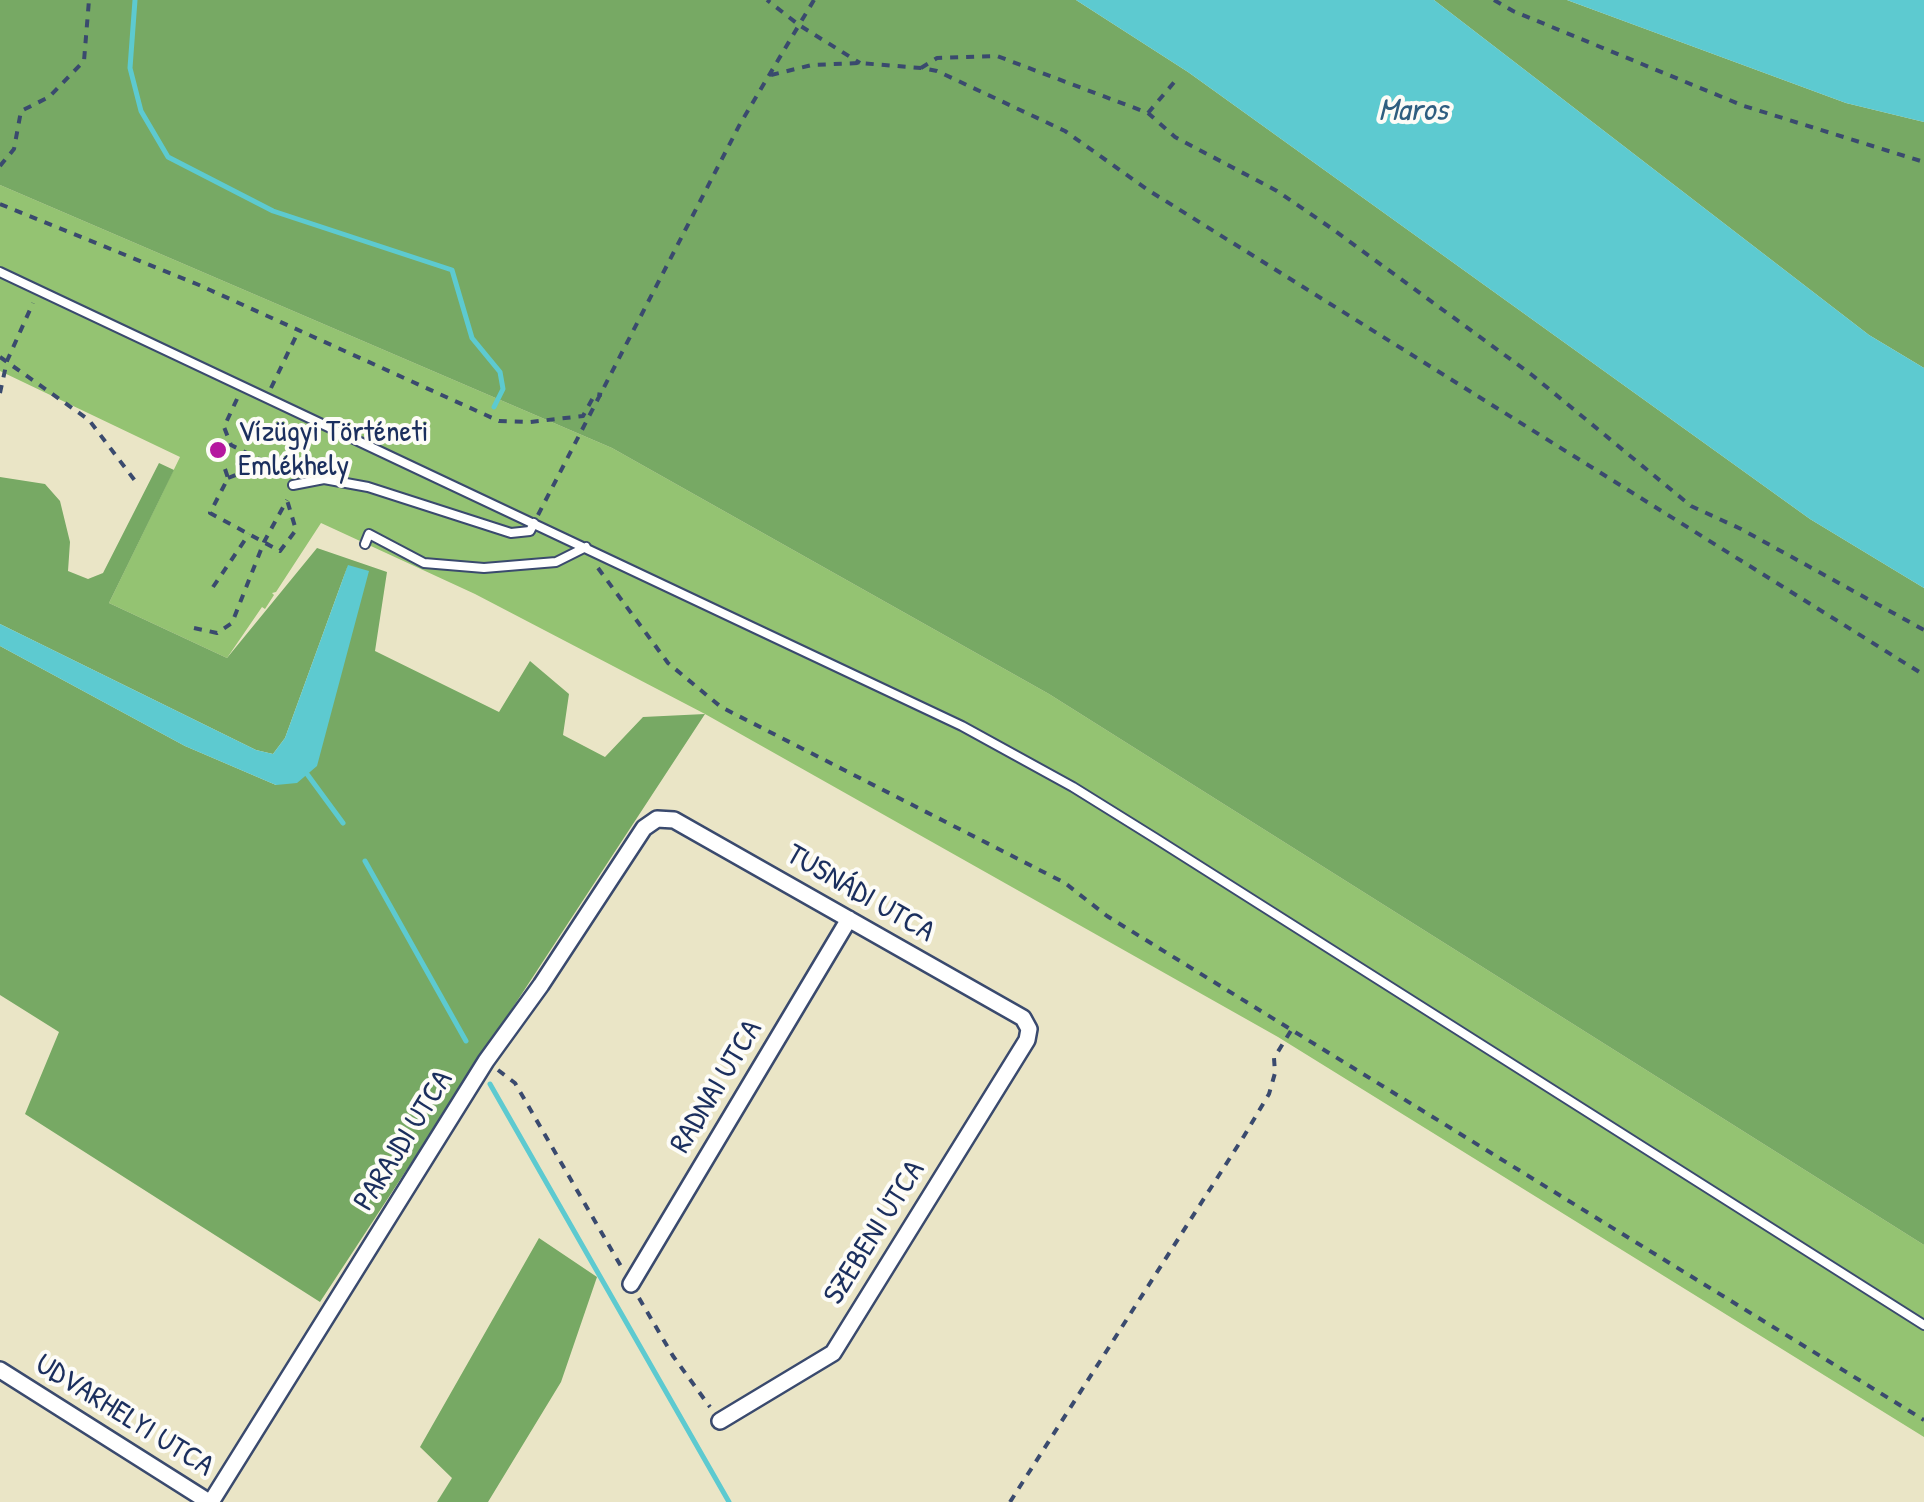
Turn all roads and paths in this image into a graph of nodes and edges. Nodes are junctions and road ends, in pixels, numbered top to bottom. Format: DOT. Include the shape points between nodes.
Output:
graph roads {
  1 [pos="90,0"];
  2 [pos="767,0"];
  3 [pos="814,0"];
  4 [pos="1494,0"];
  5 [pos="798,24"];
  6 [pos="860,63"];
  7 [pos="921,68"];
  8 [pos="771,75"];
  9 [pos="1176,80"];
  10 [pos="1148,113"];
  11 [pos="1924,162"];
  12 [pos="0,166"];
  13 [pos="0,204"];
  14 [pos="0,272"];
  15 [pos="39,290"];
  16 [pos="298,330"];
  17 [pos="0,357"];
  18 [pos="7,361"];
  19 [pos="243,386"];
  20 [pos="0,393"];
  21 [pos="602,395"];
  22 [pos="266,397"];
  23 [pos="225,470"];
  24 [pos="238,474"];
  25 [pos="228,478"];
  26 [pos="295,485"];
  27 [pos="138,486"];
  28 [pos="287,500"];
  29 [pos="534,523"];
  30 [pos="248,534"];
  31 [pos="264,542"];
  32 [pos="365,544"];
  33 [pos="586,547"];
  34 [pos="213,587"];
  35 [pos="194,628"];
  36 [pos="1924,630"];
  37 [pos="1924,675"];
  38 [pos="657,819"];
  39 [pos="850,920"];
  40 [pos="1029,1028"];
  41 [pos="1292,1028"];
  42 [pos="486,1061"];
  43 [pos="631,1284"];
  44 [pos="1924,1325"];
  45 [pos="5,1374"];
  46 [pos="0,1393"];
  47 [pos="1924,1420"];
  48 [pos="720,1421"];
  49 [pos="210,1502"];
  50 [pos="1010,1502"];
  1 -- 12 [label="path" via="84,60 49,97 21,110 14,149"];
  2 -- 5 [label="path"];
  3 -- 5 [label="path"];
  4 -- 11 [label="path" via="1744,106"];
  5 -- 6 [label="path"];
  5 -- 8 [label="path"];
  6 -- 7 [label="path"];
  6 -- 8 [label="path"];
  7 -- 10 [label="path" via="937,58 997,56"];
  7 -- 37 [label="path" via="1064,130 1148,190"];
  8 -- 21 [label="path"];
  9 -- 10 [label="path"];
  10 -- 36 [label="path" via="1175,137 1331,228 1532,375 1692,506"];
  13 -- 16 [label="path"];
  14 -- 15 [label="lane"];
  15 -- 18 [label="path"];
  15 -- 19 [label="lane"];
  16 -- 21 [label="path" via="499,421 584,416 595,394"];
  16 -- 22 [label="path"];
  17 -- 18 [label="path"];
  18 -- 20 [label="path"];
  18 -- 27 [label="path" via="88,420"];
  19 -- 22 [label="lane"];
  19 -- 26 [label="path" via="224,427 231,445 292,475"];
  21 -- 29 [label="path"];
  22 -- 29 [label="lane"];
  23 -- 25 [label="path"];
  24 -- 25 [label="path"];
  25 -- 30 [label="path" via="207,511"];
  26 -- 28 [label="path"];
  26 -- 29 [label="lane" via="324,478 368,487 511,533 530,531"];
  28 -- 31 [label="path"];
  28 -- 31 [label="path" via="296,530 280,550"];
  29 -- 33 [label="lane"];
  30 -- 31 [label="path"];
  30 -- 34 [label="path"];
  31 -- 35 [label="path" via="232,623 218,633"];
  32 -- 33 [label="lane" via="369,534 424,563 484,568 556,562"];
  33 -- 41 [label="path" via="668,663 721,707 1065,884"];
  33 -- 44 [label="lane" via="1073,786"];
  38 -- 39 [label="street, TUSNÁDI UTCA" via="674,820"];
  38 -- 42 [label="street, PARAJDI UTCA" via="644,828"];
  39 -- 40 [label="street, TUSNÁDI UTCA"];
  39 -- 43 [label="street, RADNAI UTCA"];
  40 -- 48 [label="street, SZEBENI UTCA" via="834,1353"];
  41 -- 47 [label="path"];
  41 -- 50 [label="path" via="1244,1136"];
  42 -- 43 [label="path" via="515,1083"];
  42 -- 49 [label="street, PARAJDI UTCA"];
  43 -- 48 [label="path"];
  45 -- 46 [label="street"];
  45 -- 49 [label="street, UDVARHELYI UTCA"];
}
